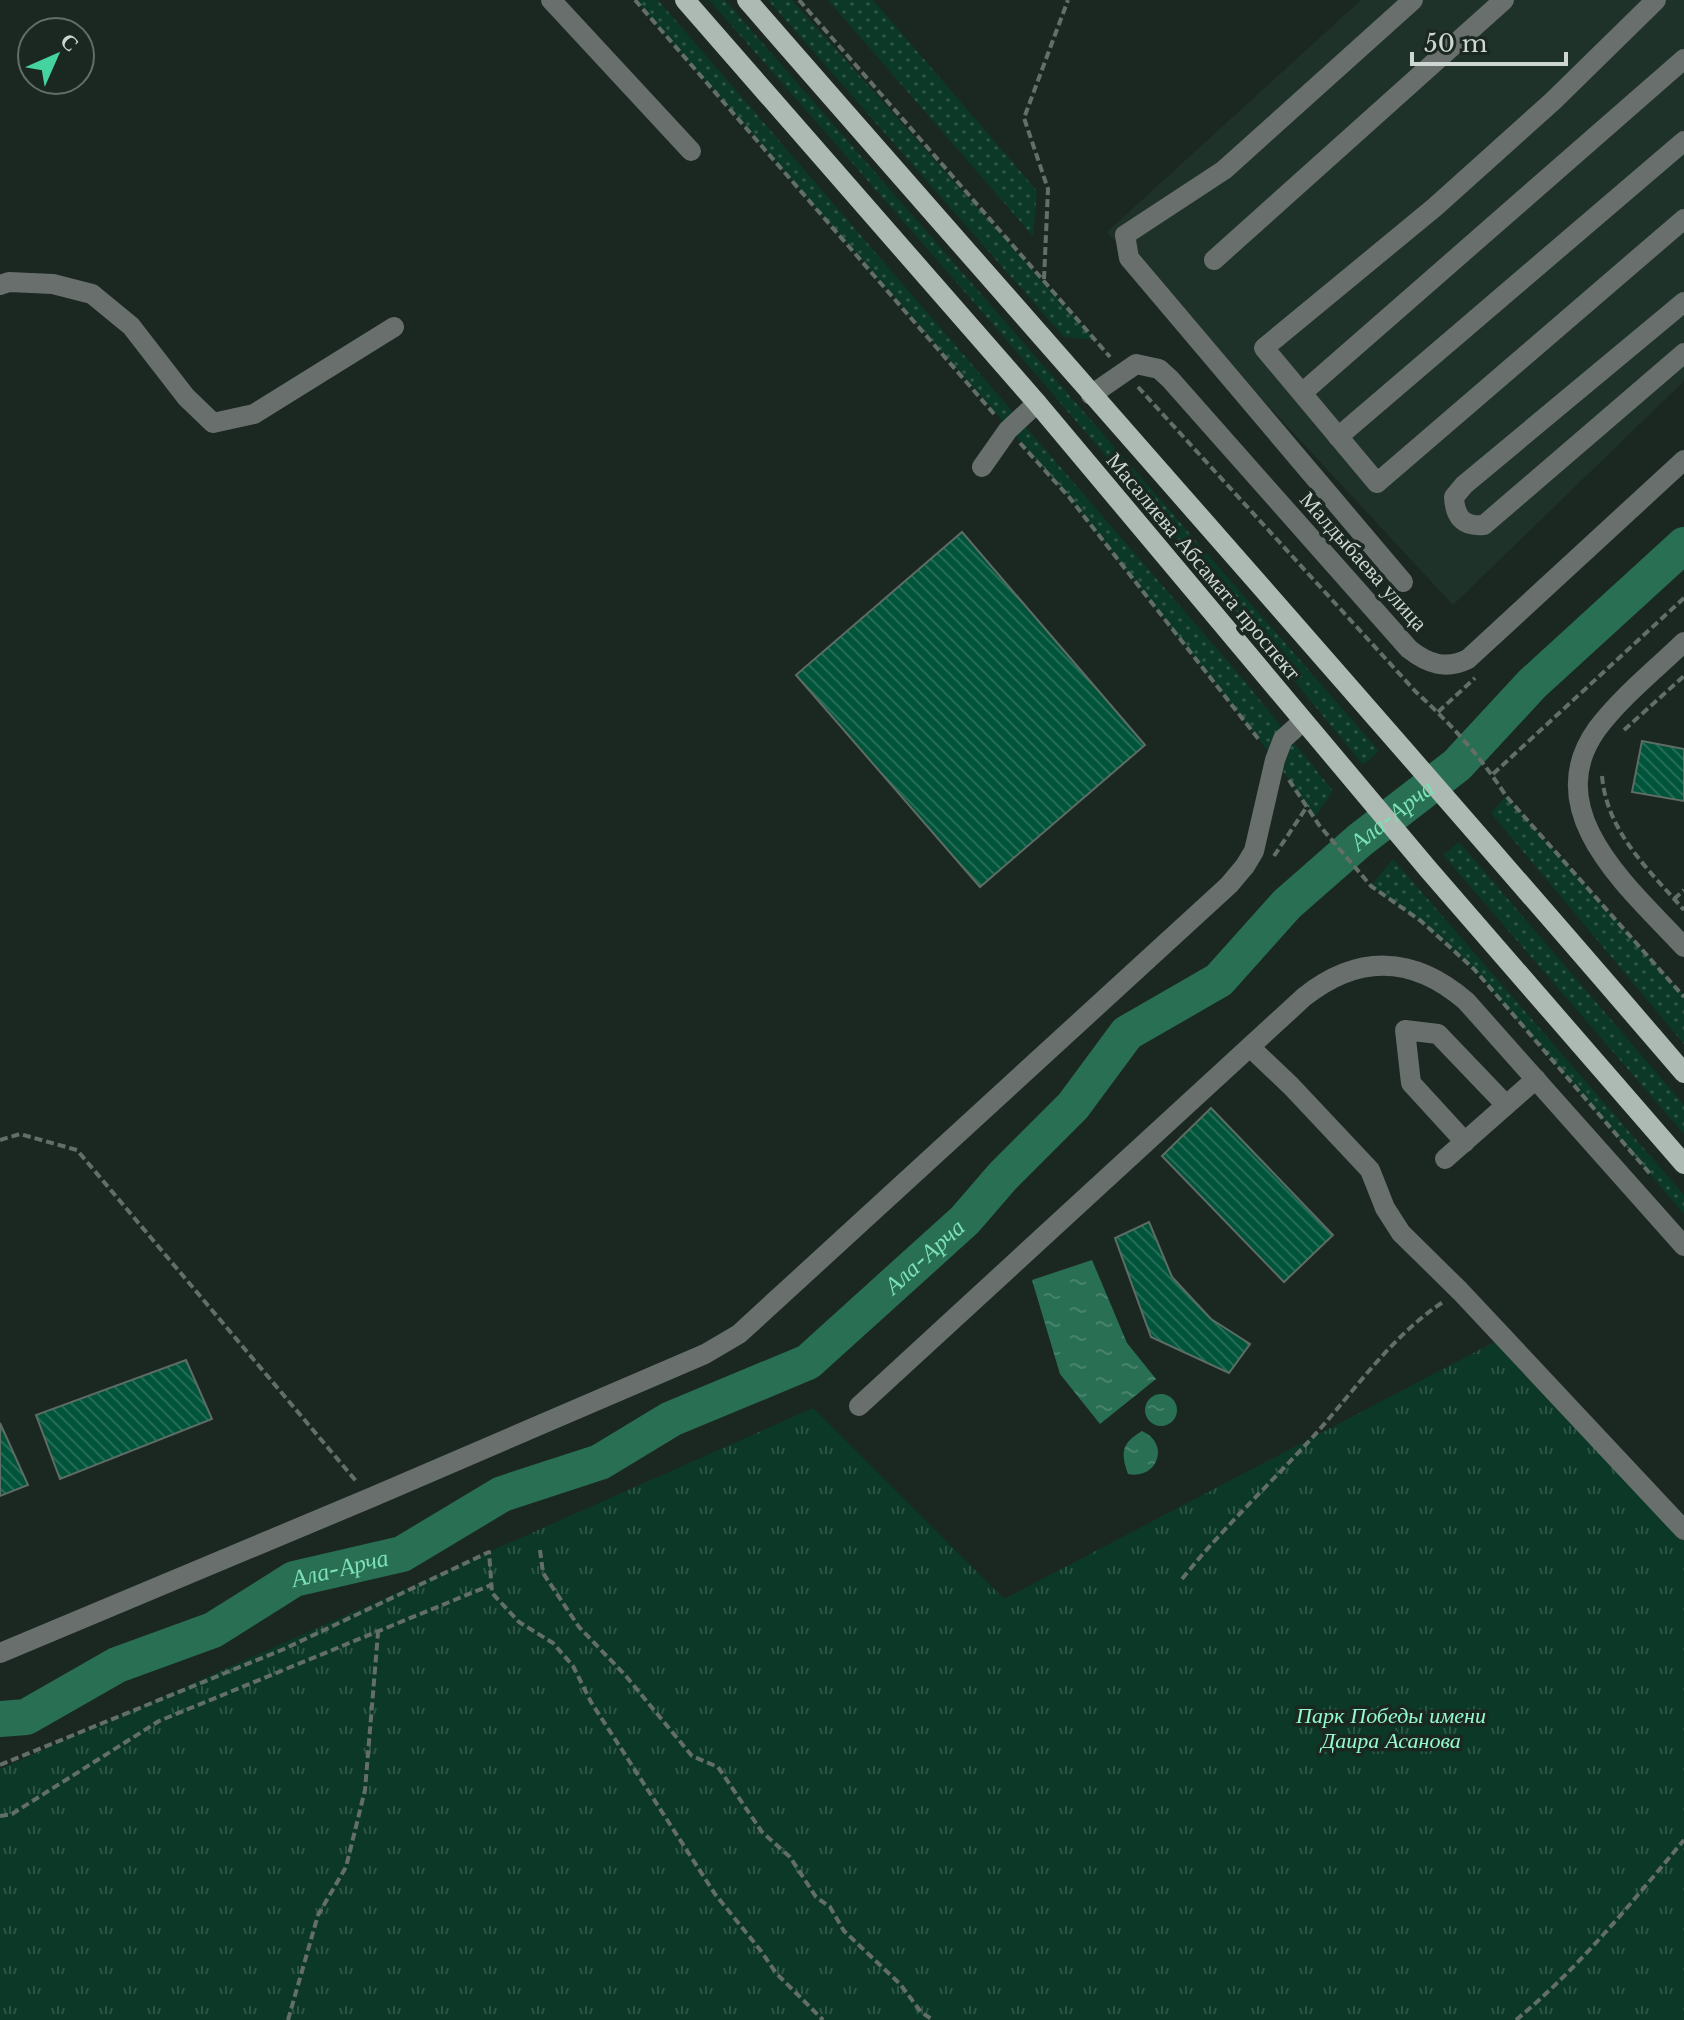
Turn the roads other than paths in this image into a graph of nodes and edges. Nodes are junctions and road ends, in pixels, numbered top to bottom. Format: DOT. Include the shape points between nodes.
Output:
graph roads {
  1 [pos="551,0"];
  2 [pos="685,0"];
  3 [pos="747,0"];
  4 [pos="1413,0"];
  5 [pos="1504,0"];
  6 [pos="1656,0"];
  7 [pos="1684,59"];
  8 [pos="1684,141"];
  9 [pos="691,151"];
  10 [pos="1684,219"];
  11 [pos="1214,260"];
  12 [pos="0,285"];
  13 [pos="1684,302"];
  14 [pos="394,327"];
  15 [pos="1684,353"];
  16 [pos="1302,393"];
  17 [pos="1091,395"];
  18 [pos="1037,403"];
  19 [pos="1338,437"];
  20 [pos="1684,460"];
  21 [pos="982,467"];
  22 [pos="1403,582"];
  23 [pos="1684,642"];
  24 [pos="1302,722"];
  25 [pos="1684,947"];
  26 [pos="1250,1047"];
  27 [pos="1684,1073"];
  28 [pos="1536,1079"];
  29 [pos="1506,1105"];
  30 [pos="1465,1142"];
  31 [pos="1445,1159"];
  32 [pos="1684,1164"];
  33 [pos="1684,1246"];
  34 [pos="859,1406"];
  35 [pos="1684,1530"];
  36 [pos="0,1653"];
  1 -- 9 [label="street"];
  2 -- 18 [label="main road, Масалиева Абсамата проспект"];
  3 -- 17 [label="main road, Масалиева Абсамата проспект"];
  4 -- 22 [label="street" via="1224,170 1125,235 1129,258"];
  5 -- 11 [label="street"];
  6 -- 16 [label="street" via="1435,207 1264,348"];
  7 -- 16 [label="street"];
  8 -- 19 [label="street"];
  10 -- 19 [label="street" via="1377,483"];
  12 -- 14 [label="street" via="53,284 92,294 131,326 213,423 254,414"];
  13 -- 15 [label="street" via="1464,485 1454,497 1461,521 1472,527 1484,525"];
  16 -- 19 [label="street"];
  17 -- 20 [label="street, Малдыбаева улица" via="1136,364 1170,379 1409,649 1432,664 1456,665 1468,659"];
  17 -- 27 [label="main road, Масалиева Абсамата проспект"];
  18 -- 21 [label="street" via="1008,430"];
  18 -- 24 [label="main road, Масалиева Абсамата проспект"];
  23 -- 25 [label="street" via="1604,721 1587,746 1579,778 1585,825 1601,854"];
  24 -- 32 [label="main road, Масалиева Абсамата проспект"];
  24 -- 36 [label="street" via="1283,739 1254,851 1229,885 739,1334 705,1354"];
  26 -- 28 [label="street" via="1330,977 1392,965 1452,988"];
  26 -- 34 [label="street"];
  26 -- 35 [label="street" via="1370,1170 1401,1233"];
  28 -- 29 [label="street"];
  28 -- 33 [label="street"];
  29 -- 30 [label="street"];
  29 -- 30 [label="street" via="1438,1034 1405,1030 1411,1083"];
  30 -- 31 [label="street"];
}
